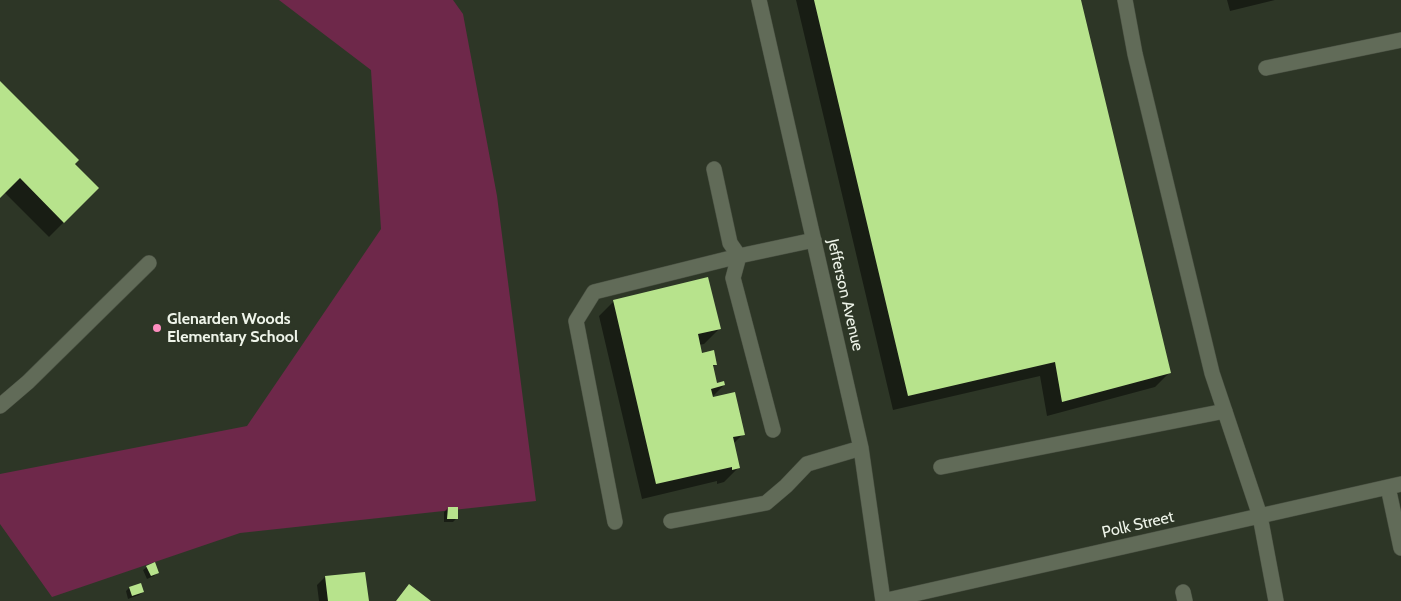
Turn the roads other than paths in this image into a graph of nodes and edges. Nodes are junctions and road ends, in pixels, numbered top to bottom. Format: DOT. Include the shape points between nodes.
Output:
graph roads {
  1 [pos="759,0"];
  2 [pos="1124,0"];
  3 [pos="1401,40"];
  4 [pos="1266,68"];
  5 [pos="714,169"];
  6 [pos="814,240"];
  7 [pos="739,256"];
  8 [pos="149,263"];
  9 [pos="0,406"];
  10 [pos="1225,411"];
  11 [pos="773,430"];
  12 [pos="861,448"];
  13 [pos="941,467"];
  14 [pos="1394,486"];
  15 [pos="1260,516"];
  16 [pos="671,521"];
  17 [pos="615,522"];
  18 [pos="1401,548"];
  19 [pos="883,601"];
  20 [pos="1276,601"];
  1 -- 6 [label="street, Jefferson Avenue"];
  2 -- 10 [label="street" via="1210,363"];
  3 -- 4 [label="street"];
  5 -- 7 [label="street" via="730,243"];
  6 -- 7 [label="street"];
  6 -- 12 [label="street, Jefferson Avenue"];
  7 -- 11 [label="street" via="733,278"];
  7 -- 17 [label="street" via="594,292 576,321"];
  8 -- 9 [label="street"];
  10 -- 13 [label="street"];
  10 -- 15 [label="street"];
  12 -- 16 [label="street" via="807,464 766,503"];
  12 -- 19 [label="street, Jefferson Avenue"];
  14 -- 15 [label="street, Polk Street"];
  14 -- 18 [label="street"];
  15 -- 19 [label="street, Polk Street"];
  15 -- 20 [label="street"];
}
